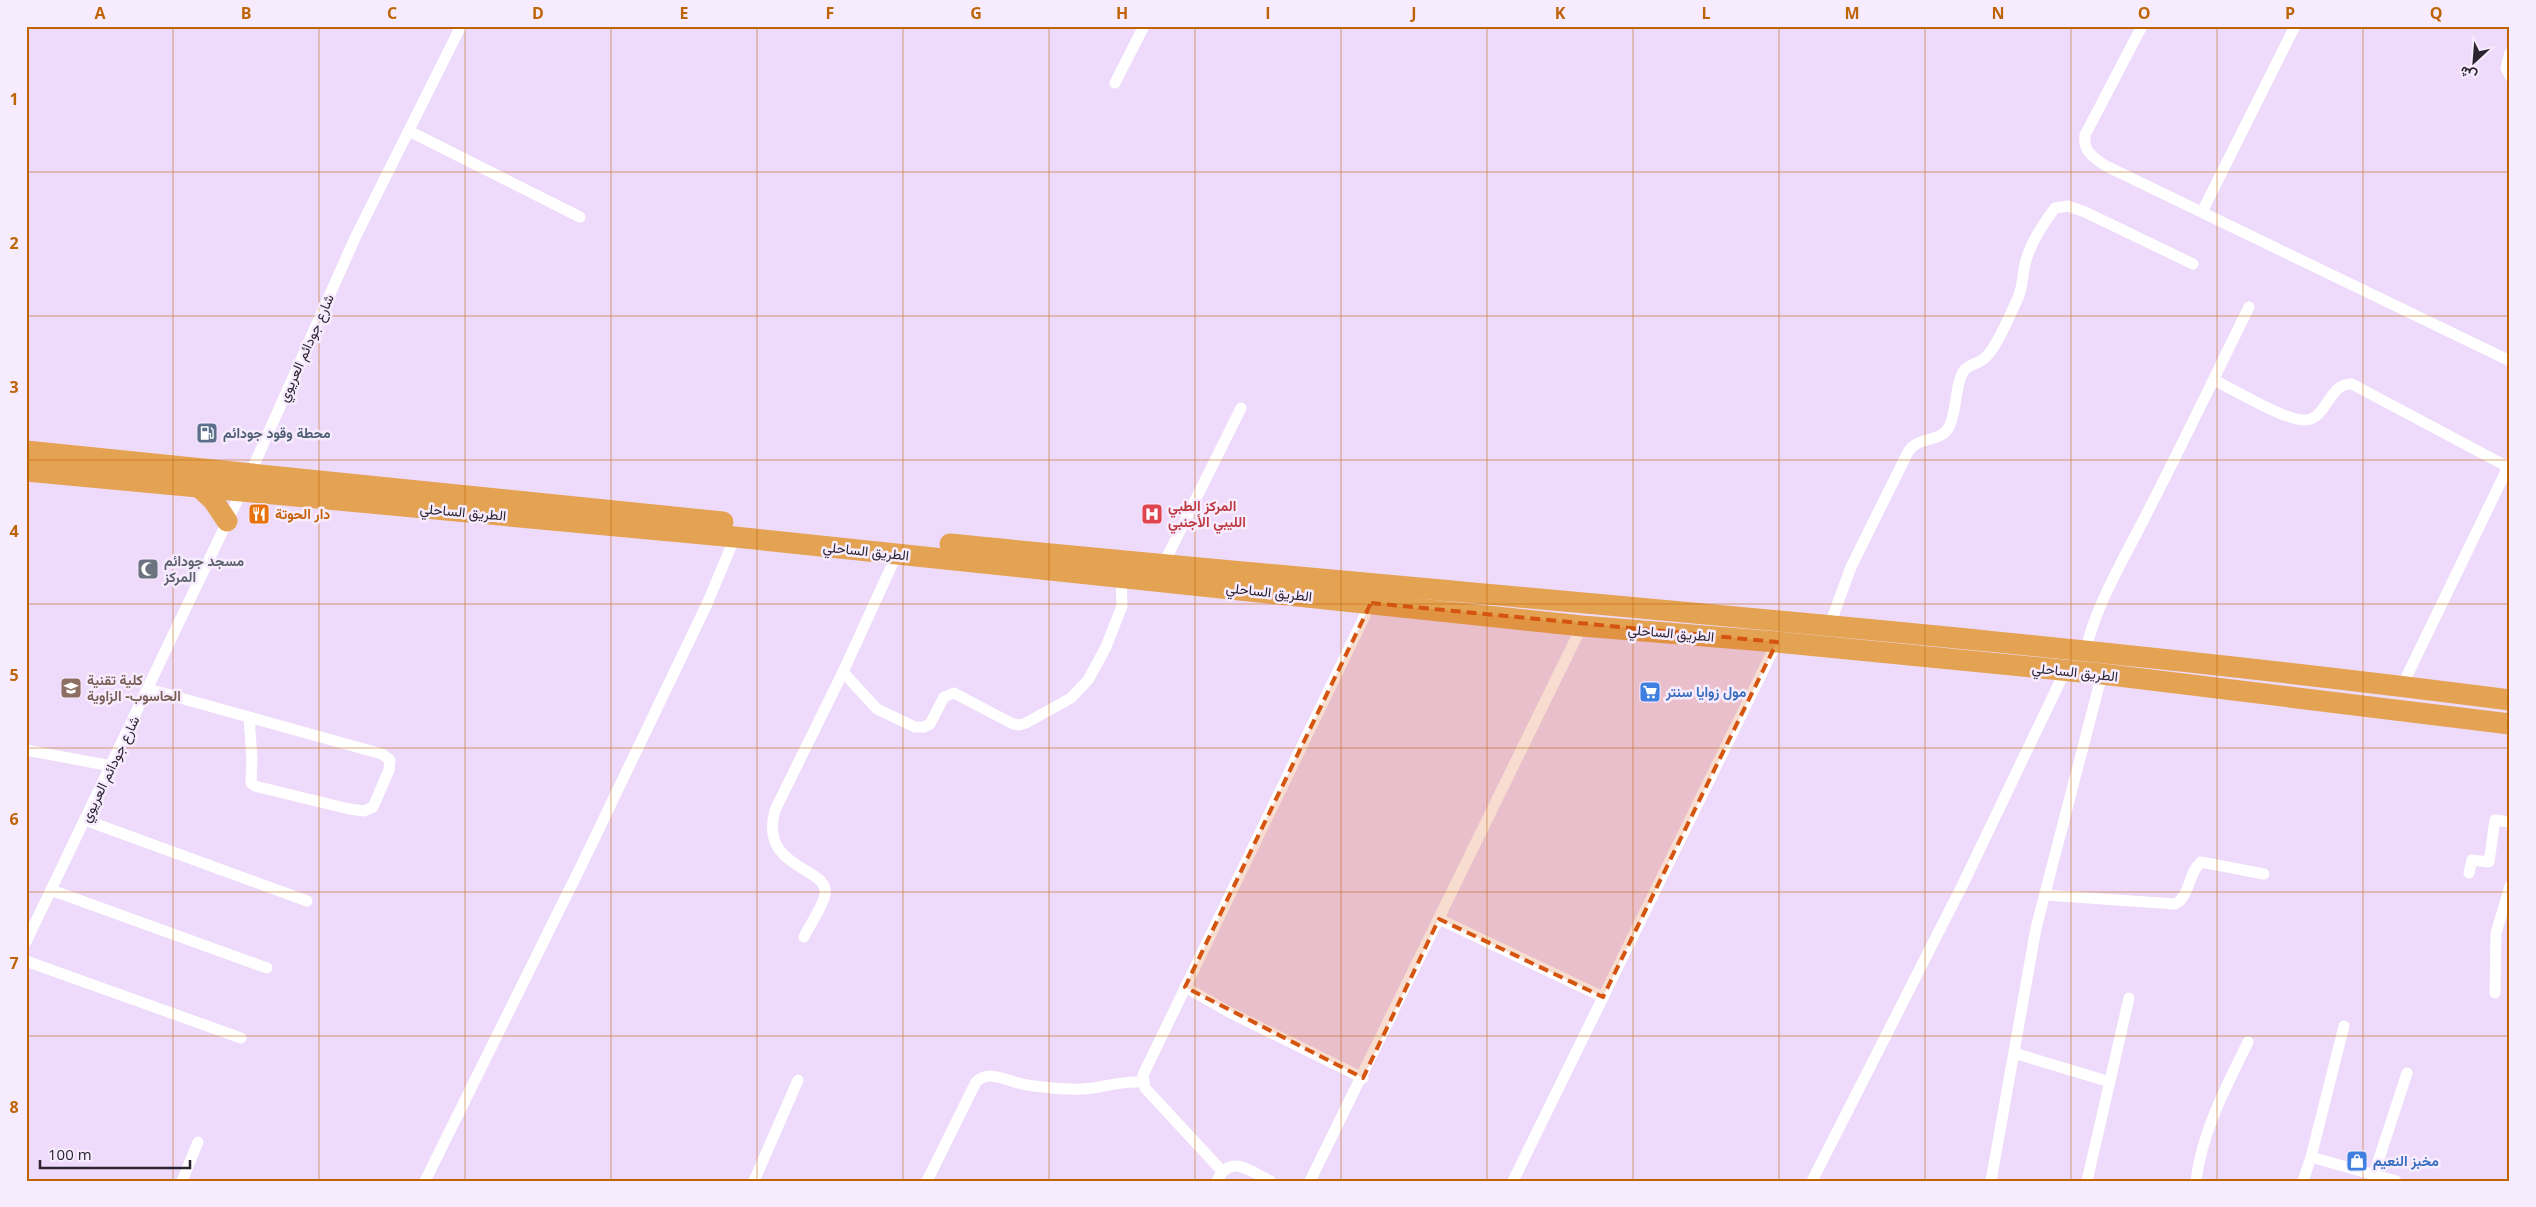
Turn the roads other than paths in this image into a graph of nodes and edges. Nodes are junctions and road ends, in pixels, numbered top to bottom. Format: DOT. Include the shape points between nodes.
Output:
graph roads {
  1 [pos="461,26"];
  2 [pos="1144,26"];
  3 [pos="2142,26"];
  4 [pos="2295,26"];
  5 [pos="2510,53"];
  6 [pos="2510,76"];
  7 [pos="1115,83"];
  8 [pos="410,131"];
  9 [pos="2203,210"];
  10 [pos="580,217"];
  11 [pos="2193,264"];
  12 [pos="2248,307"];
  13 [pos="2510,361"];
  14 [pos="2214,380"];
  15 [pos="1241,408"];
  16 [pos="26,451"];
  17 [pos="2509,465"];
  18 [pos="26,471"];
  19 [pos="246,483"];
  20 [pos="199,487"];
  21 [pos="227,521"];
  22 [pos="735,537"];
  23 [pos="897,554"];
  24 [pos="1163,566"];
  25 [pos="1121,576"];
  26 [pos="1371,603"];
  27 [pos="1582,626"];
  28 [pos="1829,627"];
  29 [pos="1777,642"];
  30 [pos="2085,652"];
  31 [pos="2064,671"];
  32 [pos="843,672"];
  33 [pos="2102,674"];
  34 [pos="2402,686"];
  35 [pos="148,688"];
  36 [pos="2510,700"];
  37 [pos="249,717"];
  38 [pos="2510,724"];
  39 [pos="26,750"];
  40 [pos="112,766"];
  41 [pos="85,820"];
  42 [pos="2510,822"];
  43 [pos="2469,873"];
  44 [pos="2264,874"];
  45 [pos="2510,886"];
  46 [pos="51,890"];
  47 [pos="2045,895"];
  48 [pos="307,901"];
  49 [pos="1439,918"];
  50 [pos="804,937"];
  51 [pos="26,942"];
  52 [pos="26,961"];
  53 [pos="267,968"];
  54 [pos="1185,986"];
  55 [pos="2495,992"];
  56 [pos="1603,996"];
  57 [pos="2129,998"];
  58 [pos="2344,1026"];
  59 [pos="241,1038"];
  60 [pos="2248,1042"];
  61 [pos="2014,1053"];
  62 [pos="2407,1073"];
  63 [pos="1362,1078"];
  64 [pos="798,1080"];
  65 [pos="1142,1082"];
  66 [pos="2110,1082"];
  67 [pos="198,1142"];
  68 [pos="2311,1157"];
  69 [pos="2374,1174"];
  70 [pos="1220,1176"];
  71 [pos="182,1181"];
  72 [pos="425,1181"];
  73 [pos="754,1181"];
  74 [pos="927,1181"];
  75 [pos="1270,1181"];
  76 [pos="1310,1181"];
  77 [pos="1514,1181"];
  78 [pos="1812,1181"];
  79 [pos="1991,1181"];
  80 [pos="2087,1181"];
  81 [pos="2196,1181"];
  82 [pos="2303,1181"];
  83 [pos="2396,1181"];
  1 -- 8 [label="street, شارع جودائم العريوي"];
  2 -- 7 [label="street"];
  3 -- 9 [label="street" via="2103,99 2084,144 2087,152 2106,166"];
  4 -- 9 [label="street"];
  5 -- 6 [label="street" via="2506,68"];
  8 -- 10 [label="street"];
  8 -- 19 [label="street, شارع جودائم العريوي" via="355,238"];
  9 -- 13 [label="street"];
  11 -- 28 [label="street" via="2085,212 2068,206 2055,208 2038,230 2025,265 2020,293 1995,342 1985,358 1968,366 1962,374 1954,412 1946,431 1913,445 1908,452 1851,567"];
  12 -- 14 [label="street"];
  14 -- 17 [label="street" via="2305,421 2313,419 2338,389 2352,384"];
  14 -- 30 [label="street" via="2105,593"];
  15 -- 24 [label="street"];
  16 -- 19 [label="highway, الطريق الساحلي"];
  17 -- 34 [label="street"];
  18 -- 20 [label="highway, الطريق الساحلي"];
  19 -- 20 [label="highway, الطريق الساحلي"];
  19 -- 21 [label="street, شارع جودائم العريوي"];
  19 -- 22 [label="highway, الطريق الساحلي"];
  19 -- 24 [label="highway, الطريق الساحلي"];
  20 -- 21 [label="highway" via="213,500"];
  21 -- 35 [label="street, شارع جودائم العريوي"];
  22 -- 23 [label="highway, الطريق الساحلي"];
  22 -- 72 [label="street" via="707,604 584,860"];
  23 -- 25 [label="highway, الطريق الساحلي"];
  23 -- 32 [label="street"];
  24 -- 28 [label="highway, الطريق الساحلي"];
  25 -- 26 [label="highway, الطريق الساحلي"];
  25 -- 32 [label="street" via="1122,606 1106,647 1088,680 1071,698 1026,723 1013,724 954,693 944,697 930,724 915,727 877,709"];
  26 -- 27 [label="highway, الطريق الساحلي"];
  26 -- 54 [label="street"];
  27 -- 29 [label="highway, الطريق الساحلي"];
  27 -- 49 [label="street"];
  28 -- 30 [label="highway, الطريق الساحلي"];
  29 -- 31 [label="highway, الطريق الساحلي"];
  29 -- 56 [label="street"];
  30 -- 34 [label="highway, الطريق الساحلي"];
  31 -- 33 [label="highway, الطريق الساحلي"];
  31 -- 78 [label="street" via="1967,876"];
  32 -- 50 [label="street" via="775,810 771,825 778,848 790,861 823,883 825,894"];
  33 -- 38 [label="highway, الطريق الساحلي"];
  33 -- 47 [label="street"];
  34 -- 36 [label="highway, الطريق الساحلي"];
  35 -- 37 [label="street"];
  35 -- 40 [label="street, شارع جودائم العريوي"];
  37 -- 37 [label="street" via="382,754 390,760 389,770 372,807 364,811 349,809 255,786 251,783"];
  39 -- 40 [label="street"];
  40 -- 41 [label="street, شارع جودائم العريوي"];
  41 -- 46 [label="street, شارع جودائم العريوي"];
  41 -- 48 [label="street"];
  42 -- 43 [label="street" via="2495,820 2489,862 2472,860"];
  44 -- 47 [label="street" via="2201,862 2194,870 2182,899 2175,904"];
  45 -- 55 [label="street" via="2494,946"];
  46 -- 51 [label="street, شارع جودائم العريوي"];
  46 -- 53 [label="street"];
  47 -- 61 [label="street" via="2031,953"];
  49 -- 56 [label="street"];
  49 -- 63 [label="street"];
  52 -- 59 [label="street"];
  54 -- 63 [label="street" via="1229,1012"];
  54 -- 65 [label="street"];
  56 -- 77 [label="street"];
  57 -- 66 [label="street"];
  58 -- 68 [label="street"];
  60 -- 81 [label="street" via="2210,1122"];
  61 -- 66 [label="street"];
  61 -- 79 [label="street"];
  62 -- 69 [label="street"];
  63 -- 76 [label="street"];
  64 -- 73 [label="street"];
  65 -- 70 [label="street"];
  65 -- 74 [label="street" via="1120,1081 1095,1088 1080,1088 1026,1085 991,1075 982,1076 976,1082"];
  66 -- 80 [label="street"];
  67 -- 71 [label="street"];
  68 -- 69 [label="street"];
  68 -- 82 [label="street"];
  69 -- 83 [label="street"];
  70 -- 75 [label="street" via="1232,1165"];
}
